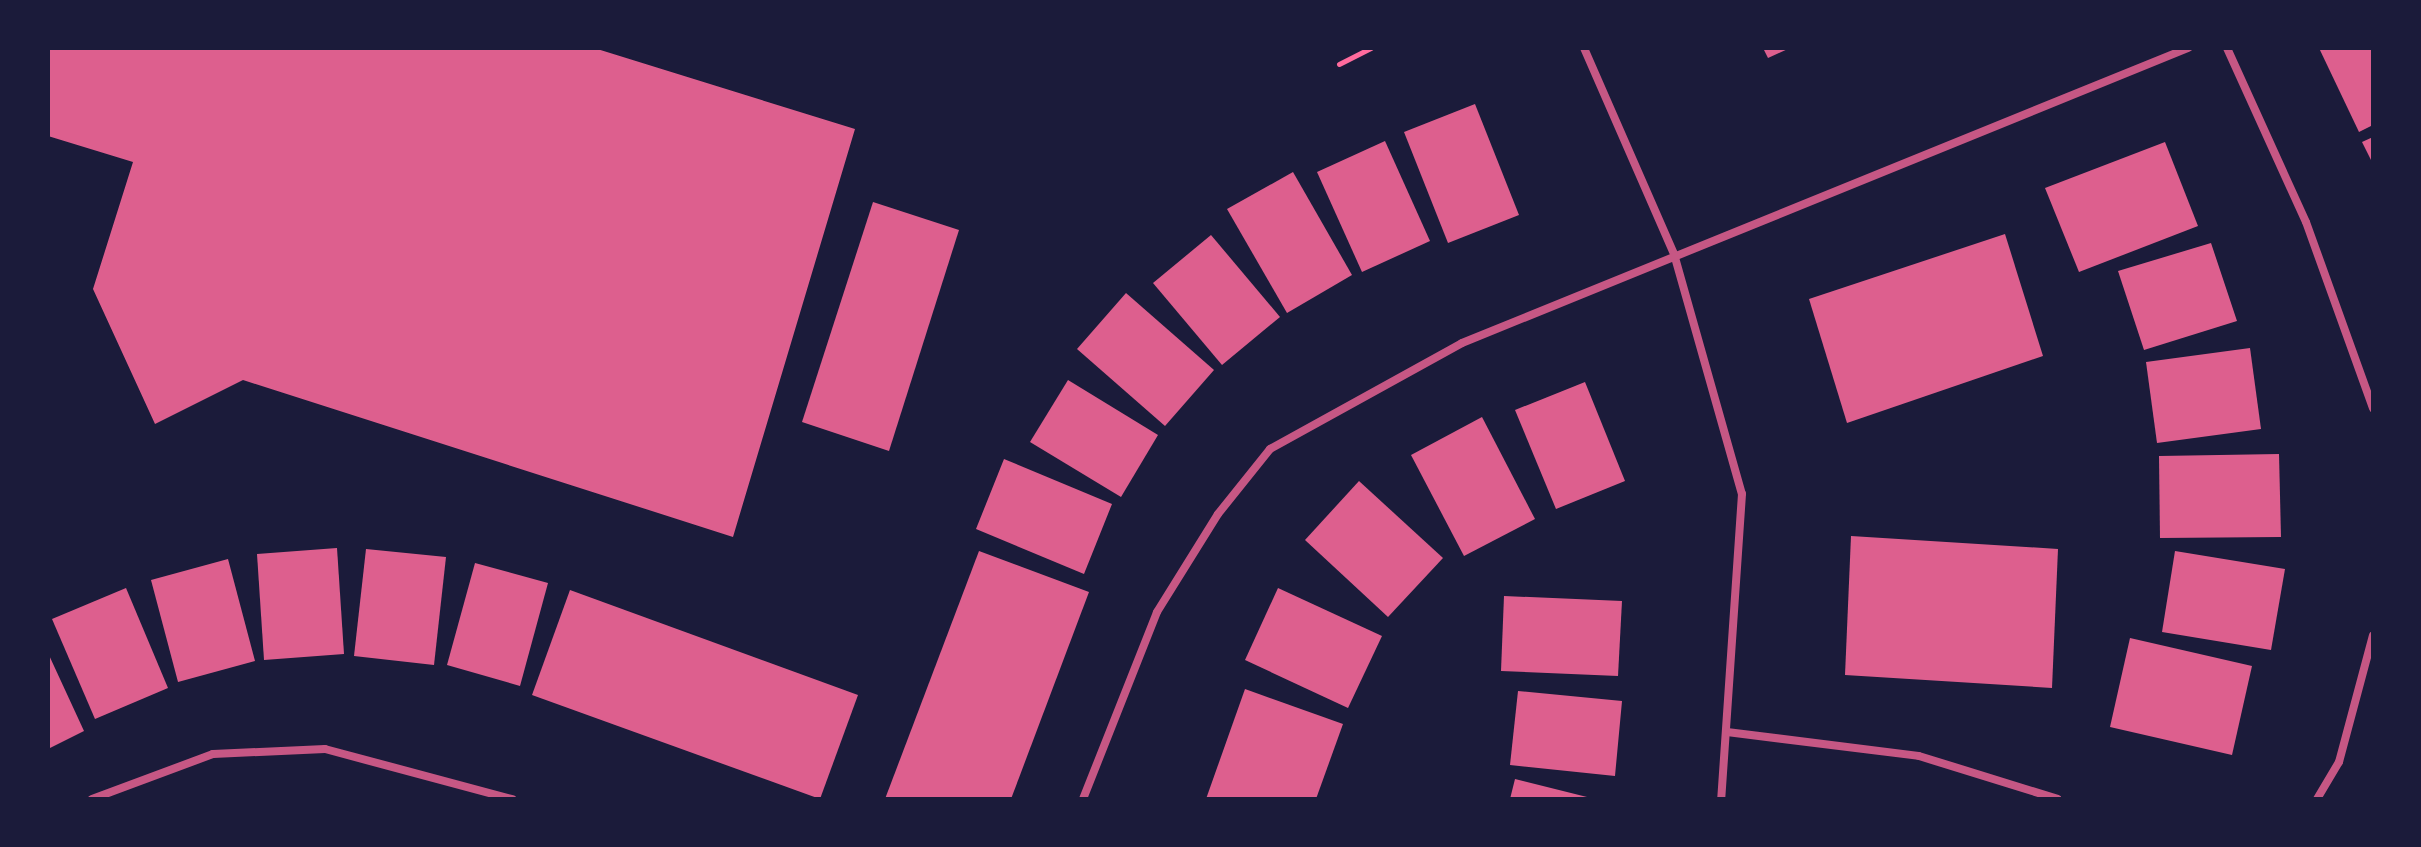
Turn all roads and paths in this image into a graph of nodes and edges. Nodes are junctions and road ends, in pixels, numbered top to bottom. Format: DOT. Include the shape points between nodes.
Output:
graph roads {
  1 [pos="1371,48"];
  2 [pos="1584,48"];
  3 [pos="2188,48"];
  4 [pos="2227,48"];
  5 [pos="1339,64"];
  6 [pos="1674,254"];
  7 [pos="2373,408"];
  8 [pos="2373,635"];
  9 [pos="1727,732"];
  10 [pos="92,799"];
  11 [pos="512,799"];
  12 [pos="1083,799"];
  13 [pos="1721,799"];
  14 [pos="2058,799"];
  15 [pos="2317,799"];
  1 -- 5 [label="path"];
  2 -- 6 [label="street"];
  3 -- 6 [label="street"];
  4 -- 7 [label="street" via="2306,222"];
  6 -- 9 [label="street" via="1742,494"];
  6 -- 12 [label="street" via="1462,343 1270,449 1218,514 1157,612"];
  8 -- 15 [label="street" via="2339,762"];
  9 -- 13 [label="street"];
  9 -- 14 [label="street" via="1919,756"];
  10 -- 11 [label="street" via="213,754 325,749"];
}
